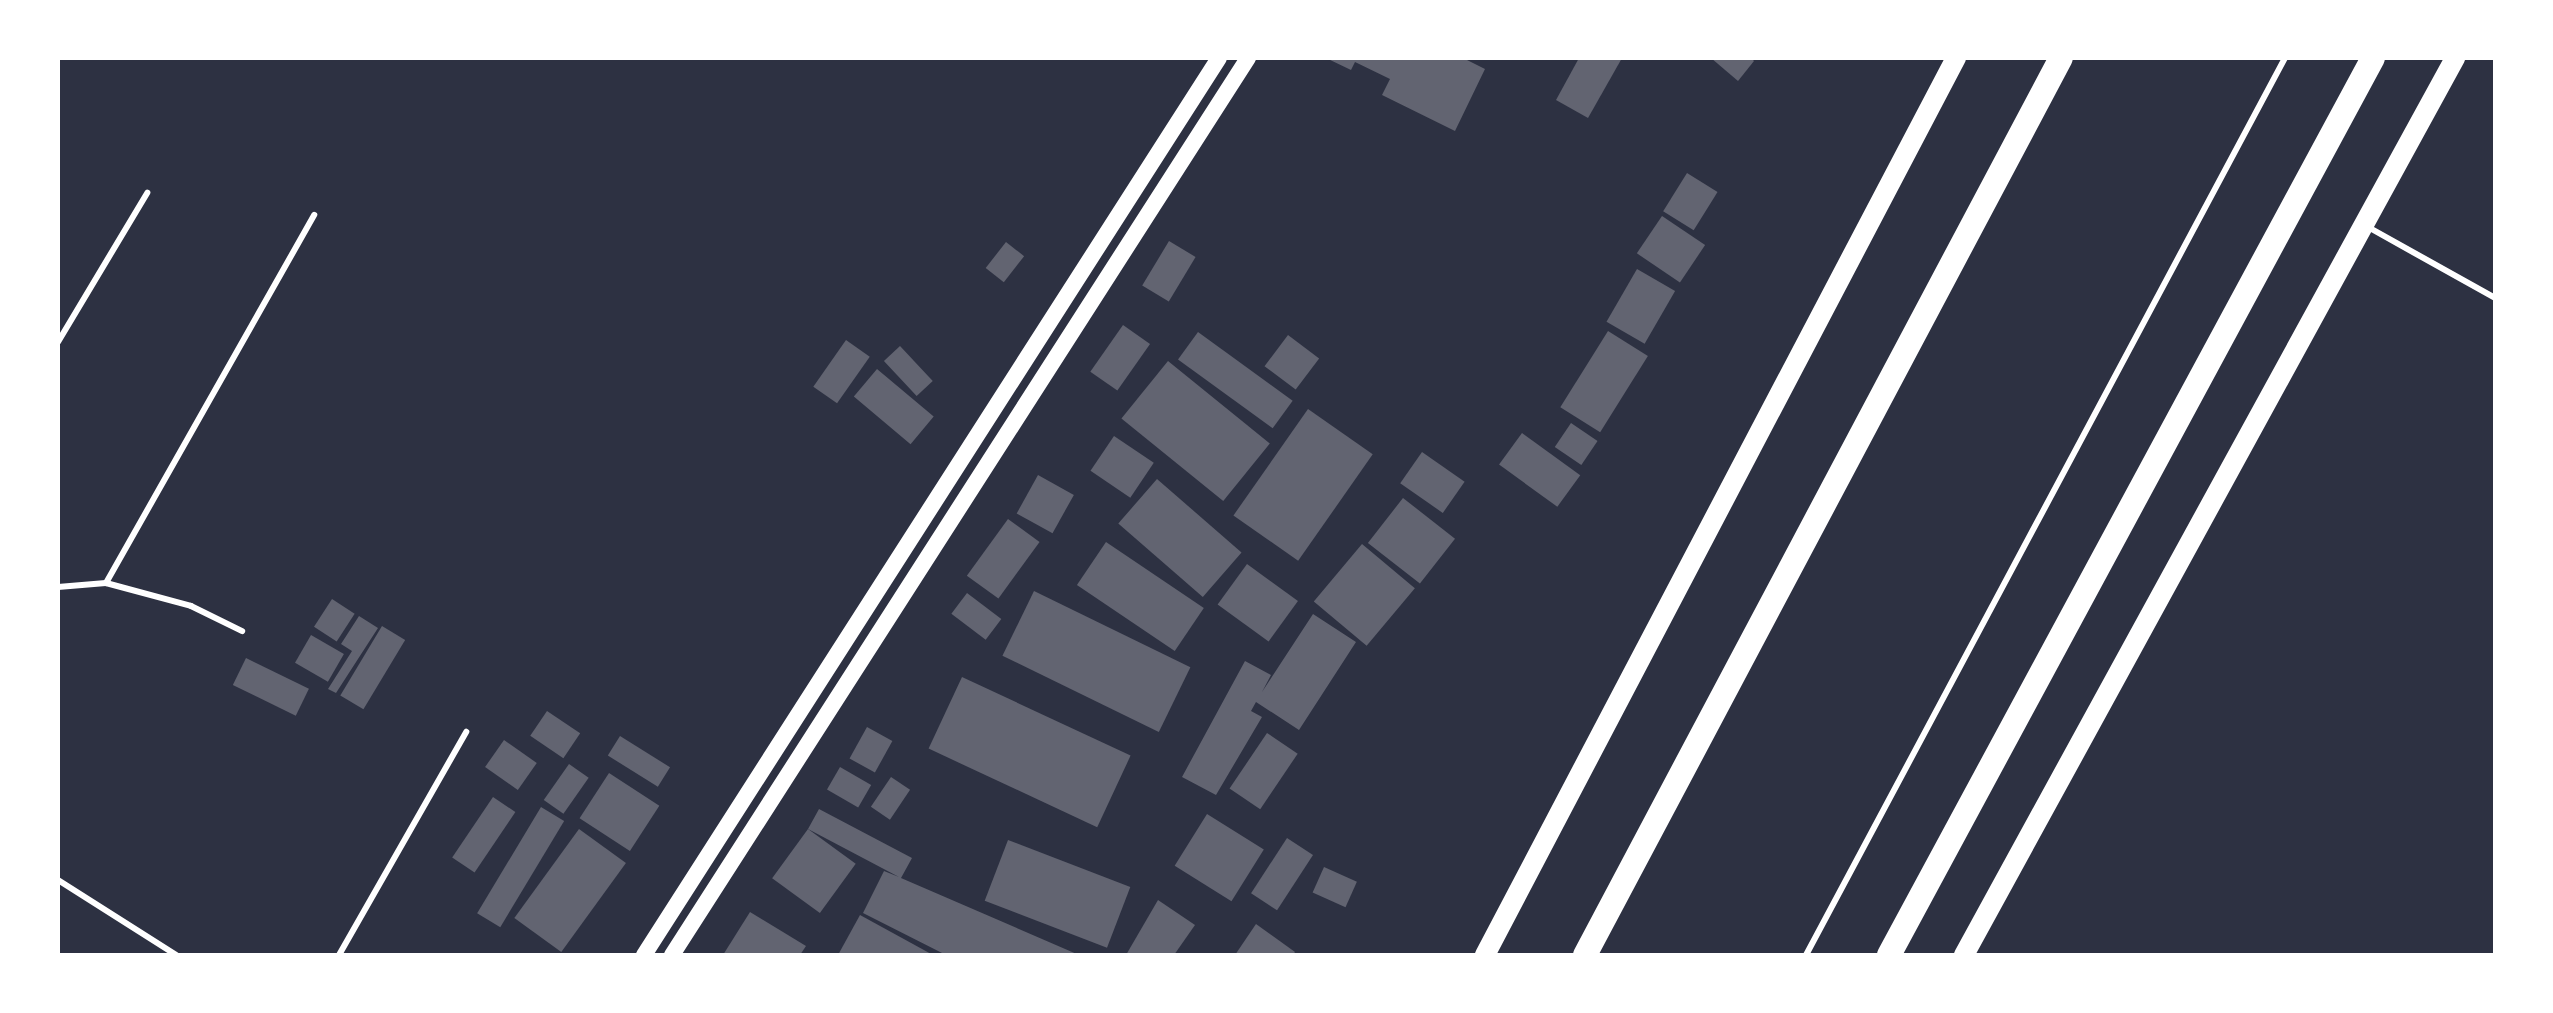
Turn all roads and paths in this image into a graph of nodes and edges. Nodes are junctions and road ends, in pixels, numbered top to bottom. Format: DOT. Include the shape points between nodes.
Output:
graph roads {
  1 [pos="1219,58"];
  2 [pos="1248,58"];
  3 [pos="1956,58"];
  4 [pos="2061,58"];
  5 [pos="2068,58"];
  6 [pos="2285,58"];
  7 [pos="2375,58"];
  8 [pos="2455,58"];
  9 [pos="147,193"];
  10 [pos="314,215"];
  11 [pos="2362,223"];
  12 [pos="2495,298"];
  13 [pos="58,342"];
  14 [pos="106,583"];
  15 [pos="58,587"];
  16 [pos="242,631"];
  17 [pos="1763,642"];
  18 [pos="466,732"];
  19 [pos="1697,767"];
  20 [pos="58,880"];
  21 [pos="176,955"];
  22 [pos="339,955"];
  23 [pos="644,955"];
  24 [pos="672,955"];
  25 [pos="1485,955"];
  26 [pos="1585,955"];
  27 [pos="1597,955"];
  28 [pos="1806,955"];
  29 [pos="1889,955"];
  30 [pos="1964,955"];
  1 -- 23 [label="main road"];
  2 -- 24 [label="main road"];
  3 -- 25 [label="main road"];
  4 -- 26 [label="highway"];
  5 -- 17 [label="lane"];
  6 -- 28 [label="lane"];
  7 -- 29 [label="highway"];
  8 -- 11 [label="main road"];
  9 -- 13 [label="lane"];
  10 -- 14 [label="lane"];
  11 -- 12 [label="lane"];
  11 -- 30 [label="main road"];
  14 -- 15 [label="lane"];
  14 -- 16 [label="lane" via="191,606"];
  18 -- 22 [label="lane"];
  19 -- 27 [label="lane"];
  20 -- 21 [label="lane"];
}
